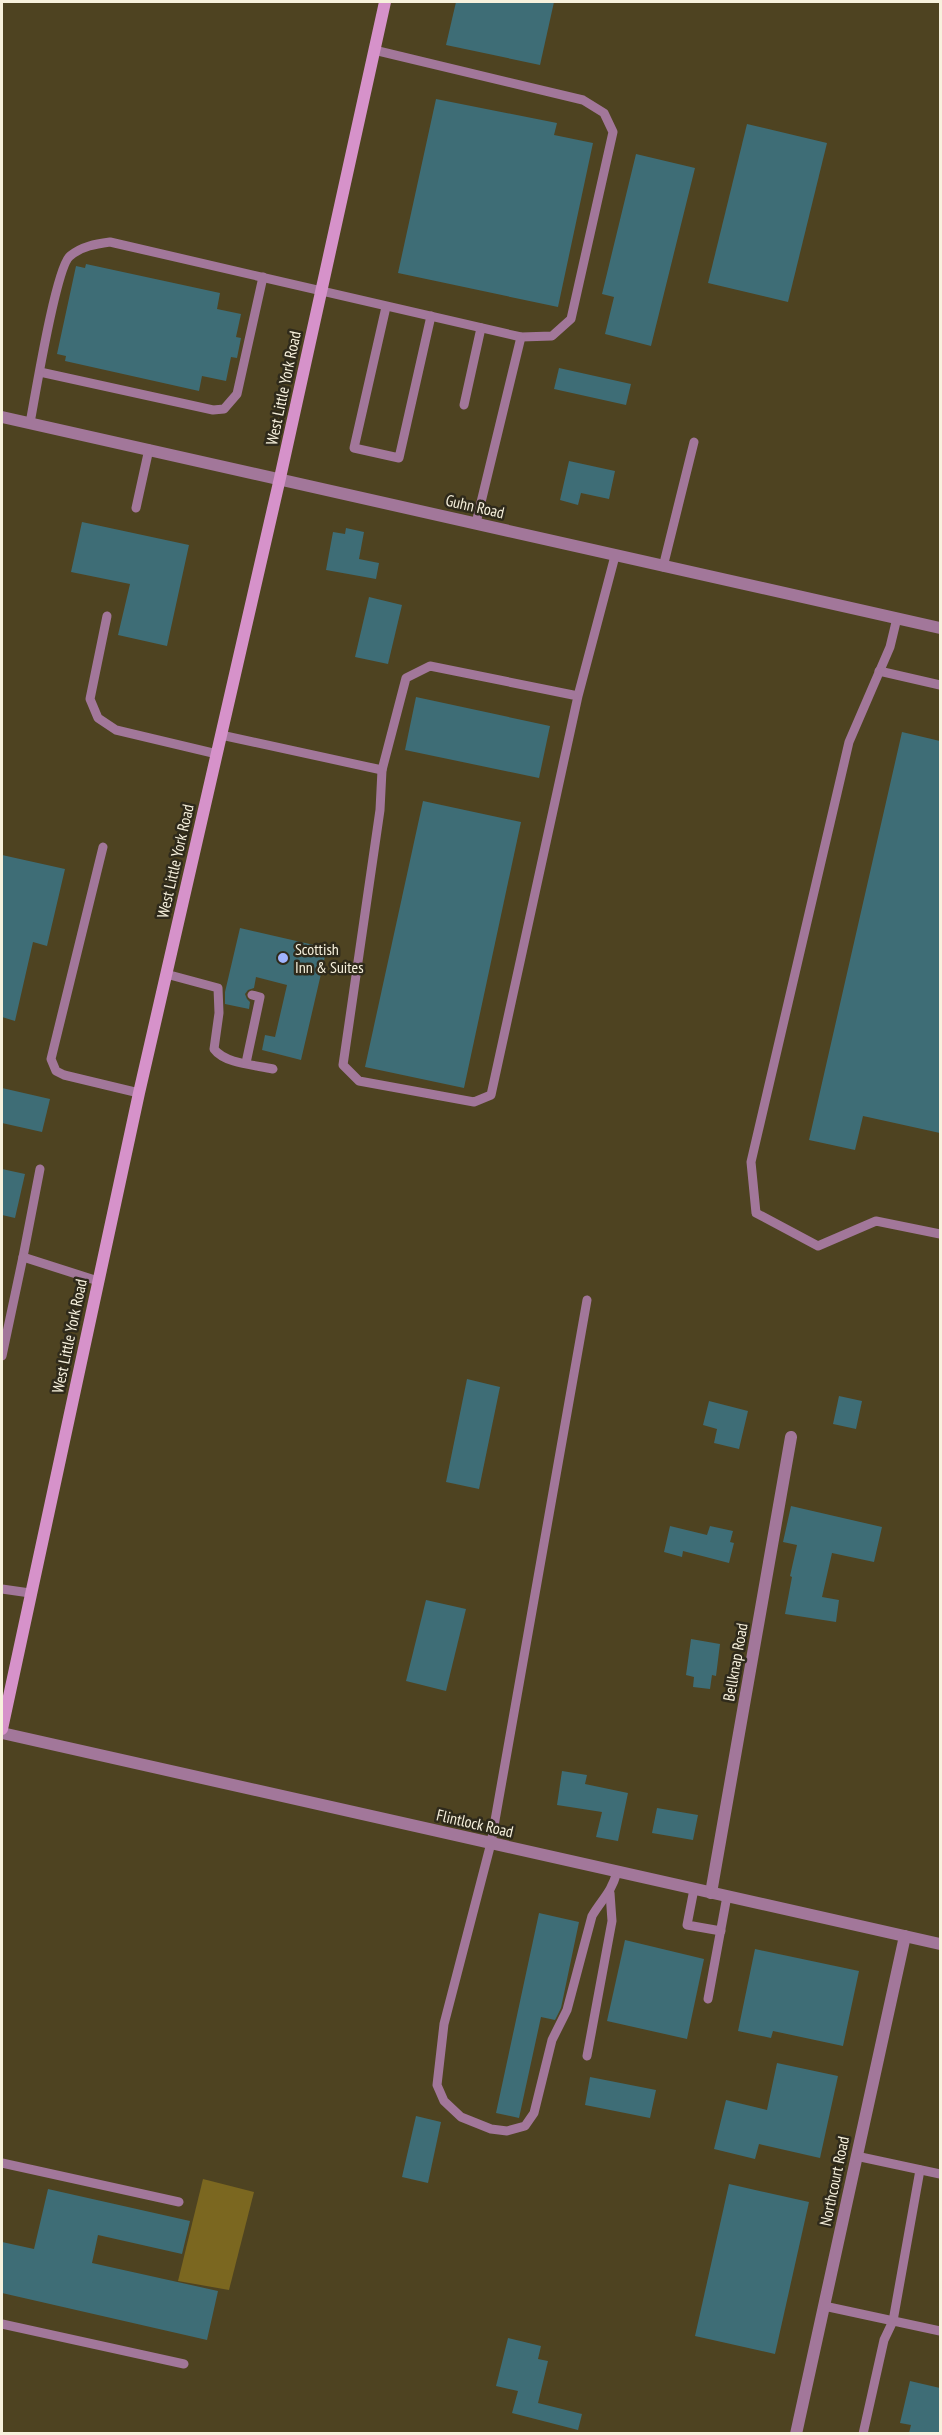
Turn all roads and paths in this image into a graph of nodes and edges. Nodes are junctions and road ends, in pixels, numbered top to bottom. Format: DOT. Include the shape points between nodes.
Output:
graph roads {
  1 [pos="385,2"];
  2 [pos="374,50"];
  3 [pos="263,277"];
  4 [pos="321,291"];
  5 [pos="386,307"];
  6 [pos="431,316"];
  7 [pos="481,328"];
  8 [pos="521,337"];
  9 [pos="40,372"];
  10 [pos="464,405"];
  11 [pos="2,417"];
  12 [pos="30,423"];
  13 [pos="694,442"];
  14 [pos="149,449"];
  15 [pos="280,478"];
  16 [pos="136,508"];
  17 [pos="476,523"];
  18 [pos="615,556"];
  19 [pos="663,567"];
  20 [pos="106,616"];
  21 [pos="897,618"];
  22 [pos="940,628"];
  23 [pos="879,671"];
  24 [pos="940,685"];
  25 [pos="578,696"];
  26 [pos="221,735"];
  27 [pos="217,754"];
  28 [pos="382,770"];
  29 [pos="103,847"];
  30 [pos="166,974"];
  31 [pos="252,995"];
  32 [pos="246,1063"];
  33 [pos="273,1069"];
  34 [pos="139,1093"];
  35 [pos="40,1169"];
  36 [pos="940,1234"];
  37 [pos="23,1257"];
  38 [pos="98,1281"];
  39 [pos="587,1300"];
  40 [pos="2,1356"];
  41 [pos="791,1437"];
  42 [pos="2,1589"];
  43 [pos="30,1593"];
  44 [pos="2,1731"];
  45 [pos="491,1843"];
  46 [pos="617,1872"];
  47 [pos="694,1889"];
  48 [pos="610,1893"];
  49 [pos="711,1893"];
  50 [pos="727,1896"];
  51 [pos="721,1931"];
  52 [pos="905,1936"];
  53 [pos="940,1944"];
  54 [pos="708,1999"];
  55 [pos="587,2056"];
  56 [pos="856,2156"];
  57 [pos="2,2163"];
  58 [pos="920,2170"];
  59 [pos="940,2174"];
  60 [pos="179,2202"];
  61 [pos="824,2306"];
  62 [pos="892,2321"];
  63 [pos="2,2324"];
  64 [pos="940,2331"];
  65 [pos="184,2364"];
  66 [pos="796,2433"];
  67 [pos="863,2433"];
  1 -- 2 [label="main road, West Little York Road"];
  2 -- 4 [label="main road, West Little York Road"];
  2 -- 8 [label="lane" via="583,100 604,113 613,132 571,319 552,336"];
  3 -- 4 [label="lane"];
  3 -- 9 [label="lane" via="110,242 88,245 69,257 61,277"];
  3 -- 9 [label="lane" via="237,394 224,408 213,410"];
  4 -- 5 [label="lane"];
  4 -- 15 [label="main road, West Little York Road"];
  5 -- 6 [label="lane"];
  5 -- 6 [label="lane" via="354,448 399,458"];
  6 -- 7 [label="lane"];
  7 -- 8 [label="lane"];
  7 -- 10 [label="lane"];
  8 -- 17 [label="lane"];
  9 -- 12 [label="lane"];
  11 -- 12 [label="street, Guhn Road"];
  12 -- 14 [label="street, Guhn Road"];
  13 -- 19 [label="lane"];
  14 -- 15 [label="street, Guhn Road"];
  14 -- 16 [label="lane"];
  15 -- 17 [label="street, Guhn Road"];
  15 -- 26 [label="main road, West Little York Road"];
  17 -- 18 [label="street, Guhn Road"];
  18 -- 19 [label="street, Guhn Road"];
  18 -- 25 [label="lane"];
  19 -- 21 [label="street, Guhn Road"];
  20 -- 27 [label="lane" via="90,699 98,718 116,730"];
  21 -- 22 [label="street, Guhn Road"];
  21 -- 23 [label="lane"];
  23 -- 24 [label="lane"];
  23 -- 36 [label="lane" via="849,742 751,1162 756,1213 818,1246 876,1221"];
  25 -- 28 [label="lane" via="429,666 406,678"];
  25 -- 28 [label="lane" via="491,1095 474,1102 358,1081 344,1065 380,810"];
  26 -- 27 [label="main road, West Little York Road"];
  26 -- 28 [label="lane"];
  27 -- 30 [label="main road, West Little York Road"];
  29 -- 34 [label="lane" via="51,1059 56,1071 64,1075"];
  30 -- 32 [label="lane" via="222,989 214,1049 226,1058"];
  30 -- 34 [label="main road, West Little York Road"];
  31 -- 32 [label="lane" via="260,997"];
  32 -- 33 [label="lane"];
  34 -- 38 [label="main road, West Little York Road"];
  35 -- 37 [label="lane"];
  37 -- 38 [label="lane"];
  37 -- 40 [label="lane"];
  38 -- 43 [label="main road, West Little York Road"];
  39 -- 45 [label="lane"];
  41 -- 49 [label="street, Bellknap Road"];
  42 -- 43 [label="lane"];
  43 -- 44 [label="main road, West Little York Road"];
  44 -- 45 [label="street, Flintlock Road"];
  45 -- 46 [label="street, Flintlock Road"];
  45 -- 48 [label="lane" via="444,2024 436,2085 444,2102 461,2117 507,2131 525,2126 534,2113 552,2040 567,2010 592,1916"];
  46 -- 47 [label="street, Flintlock Road"];
  46 -- 48 [label="lane"];
  47 -- 49 [label="street, Flintlock Road"];
  47 -- 51 [label="lane" via="687,1925"];
  48 -- 55 [label="lane" via="610,1934"];
  49 -- 50 [label="street, Flintlock Road"];
  50 -- 51 [label="lane"];
  50 -- 52 [label="street, Flintlock Road"];
  51 -- 54 [label="lane"];
  52 -- 53 [label="street, Flintlock Road"];
  52 -- 56 [label="street, Northcourt Road"];
  56 -- 58 [label="lane"];
  56 -- 61 [label="street, Northcourt Road"];
  57 -- 60 [label="lane"];
  58 -- 59 [label="lane"];
  58 -- 62 [label="lane"];
  61 -- 62 [label="lane"];
  61 -- 66 [label="street, Northcourt Road"];
  62 -- 64 [label="lane"];
  62 -- 67 [label="lane"];
  63 -- 65 [label="lane"];
}
